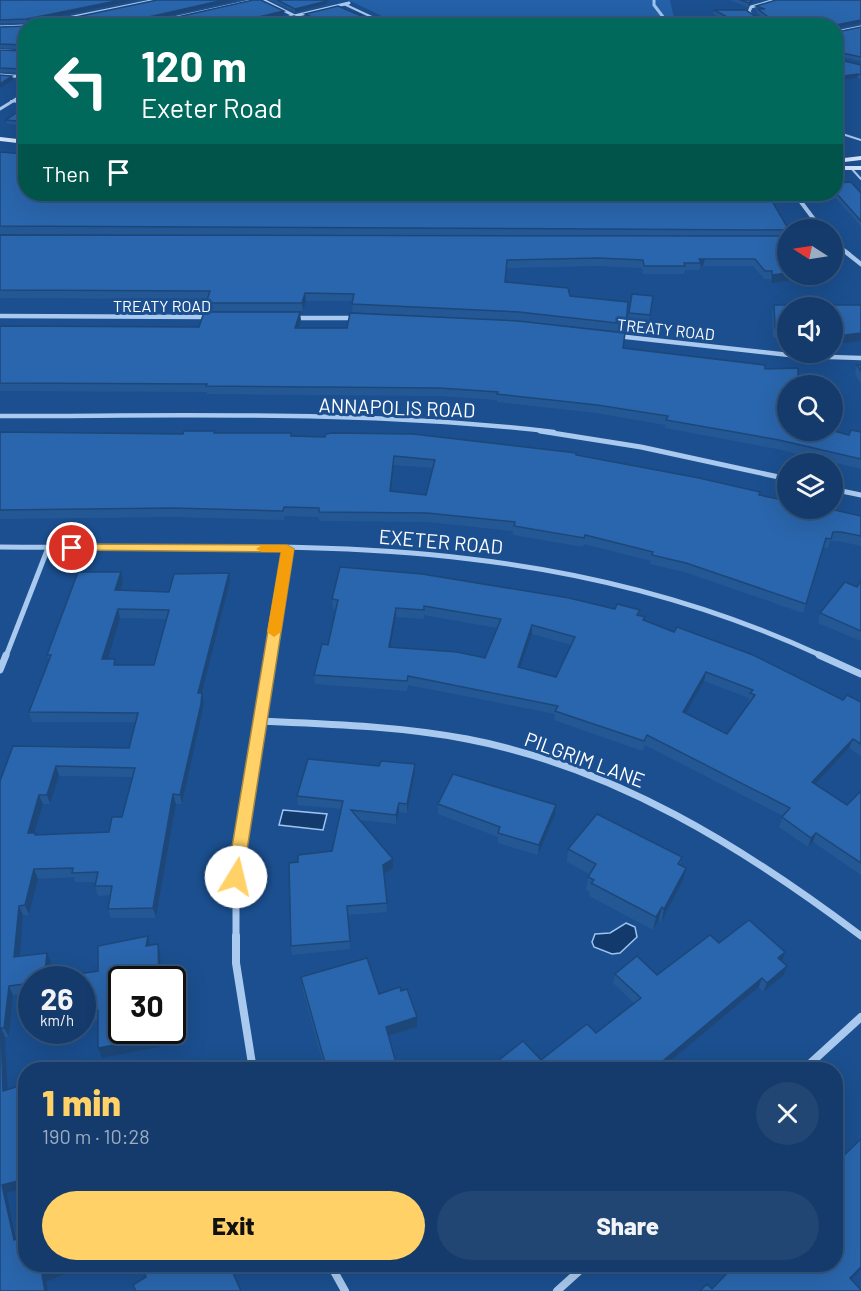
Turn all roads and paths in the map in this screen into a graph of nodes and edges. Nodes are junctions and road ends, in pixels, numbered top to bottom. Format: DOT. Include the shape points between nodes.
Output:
graph roads {
  1 [pos="156,0"];
  2 [pos="253,0"];
  3 [pos="263,0"];
  4 [pos="776,0"];
  5 [pos="349,3"];
  6 [pos="344,4"];
  7 [pos="294,15"];
  8 [pos="753,17"];
  9 [pos="67,18"];
  10 [pos="171,18"];
  11 [pos="283,18"];
  12 [pos="300,18"];
  13 [pos="374,18"];
  14 [pos="18,26"];
  15 [pos="0,27"];
  16 [pos="861,27"];
  17 [pos="843,31"];
  18 [pos="0,50"];
  19 [pos="18,51"];
  20 [pos="0,75"];
  21 [pos="18,76"];
  22 [pos="18,97"];
  23 [pos="11,101"];
  24 [pos="18,102"];
  25 [pos="0,109"];
  26 [pos="843,134"];
  27 [pos="0,140"];
  28 [pos="861,140"];
  29 [pos="18,141"];
  30 [pos="861,158"];
  31 [pos="843,160"];
  32 [pos="843,168"];
  33 [pos="851,168"];
  34 [pos="861,168"];
  35 [pos="861,179"];
  36 [pos="800,201"];
  37 [pos="814,219"];
  38 [pos="843,249"];
  39 [pos="861,264"];
  40 [pos="0,316"];
  41 [pos="209,317"];
  42 [pos="291,318"];
  43 [pos="359,318"];
  44 [pos="611,335"];
  45 [pos="861,358"];
  46 [pos="0,416"];
  47 [pos="777,477"];
  48 [pos="843,491"];
  49 [pos="861,495"];
  50 [pos="0,547"];
  51 [pos="48,548"];
  52 [pos="287,549"];
  53 [pos="0,669"];
  54 [pos="861,674"];
  55 [pos="259,721"];
  56 [pos="861,936"];
  57 [pos="861,1017"];
  58 [pos="251,1062"];
  59 [pos="812,1062"];
  60 [pos="334,1272"];
  61 [pos="578,1272"];
  62 [pos="345,1291"];
  63 [pos="557,1291"];
  1 -- 9 [label="street"];
  2 -- 10 [label="lane"];
  3 -- 7 [label="street"];
  4 -- 8 [label="street" via="751,7"];
  5 -- 6 [label="street"];
  6 -- 7 [label="street"];
  6 -- 13 [label="lane"];
  7 -- 11 [label="street"];
  7 -- 12 [label="street"];
  14 -- 15 [label="street"];
  16 -- 17 [label="street"];
  18 -- 19 [label="lane"];
  20 -- 21 [label="street"];
  22 -- 23 [label="street"];
  23 -- 24 [label="lane"];
  23 -- 25 [label="street"];
  26 -- 28 [label="lane"];
  27 -- 29 [label="main road"];
  30 -- 31 [label="main road"];
  32 -- 33 [label="main road"];
  33 -- 34 [label="main road"];
  33 -- 35 [label="lane"];
  36 -- 37 [label="street"];
  38 -- 39 [label="street"];
  40 -- 41 [label="street, TREATY ROAD"];
  42 -- 43 [label="street"];
  44 -- 45 [label="street, TREATY ROAD" via="798,356"];
  46 -- 47 [label="street, ANNAPOLIS ROAD" via="456,422 553,432"];
  48 -- 49 [label="street"];
  50 -- 51 [label="street, EXETER ROAD"];
  51 -- 52 [label="street, EXETER ROAD"];
  51 -- 53 [label="street"];
  52 -- 54 [label="street, EXETER ROAD" via="421,554 501,562 579,576 701,610 823,655"];
  52 -- 55 [label="street"];
  55 -- 56 [label="street, PILGRIM LANE" via="406,729 487,744 589,775 669,808 739,849 813,897"];
  55 -- 58 [label="street" via="236,877 236,963"];
  57 -- 59 [label="street"];
  60 -- 62 [label="street"];
  61 -- 63 [label="street"];
}
